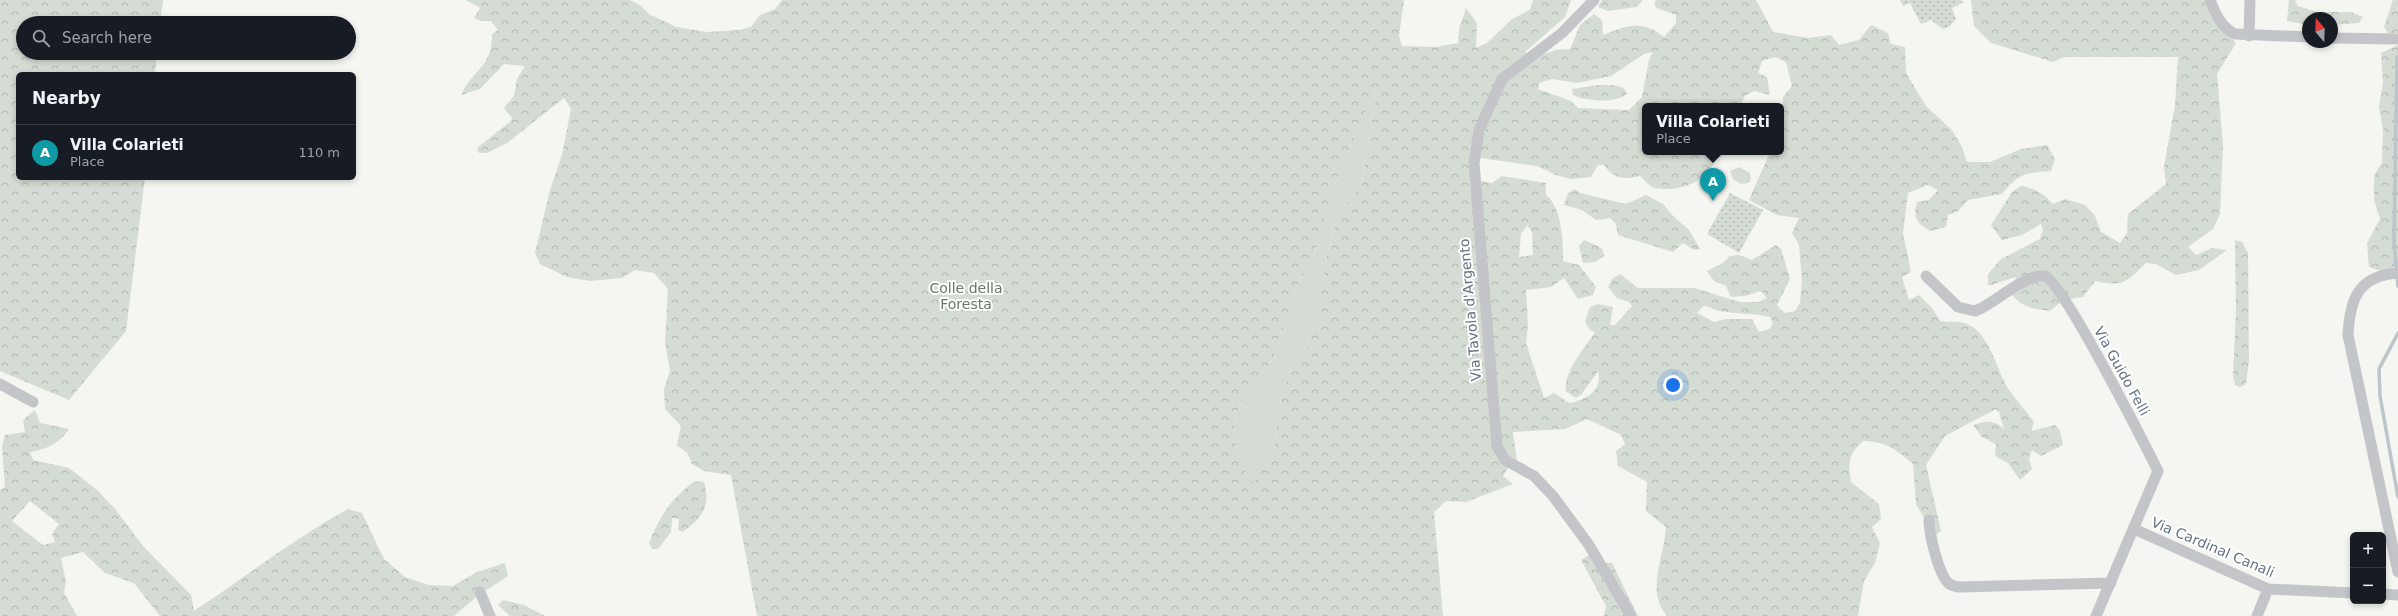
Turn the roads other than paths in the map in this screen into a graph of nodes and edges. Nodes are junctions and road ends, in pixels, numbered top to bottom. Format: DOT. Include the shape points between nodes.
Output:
graph roads {
  1 [pos="1594,0"];
  2 [pos="2210,0"];
  3 [pos="2250,0"];
  4 [pos="2249,36"];
  5 [pos="2302,37"];
  6 [pos="2338,38"];
  7 [pos="2398,39"];
  8 [pos="2398,273"];
  9 [pos="1926,276"];
  10 [pos="0,384"];
  11 [pos="33,402"];
  12 [pos="1929,520"];
  13 [pos="2134,529"];
  14 [pos="2398,572"];
  15 [pos="2111,583"];
  16 [pos="2268,589"];
  17 [pos="480,592"];
  18 [pos="2350,593"];
  19 [pos="2386,594"];
  20 [pos="2398,595"];
  21 [pos="490,616"];
  22 [pos="1631,616"];
  23 [pos="2096,616"];
  24 [pos="2257,616"];
  1 -- 22 [label="street, Via Tavola d'Argento" via="1562,33 1502,79 1479,130 1474,163 1497,446 1505,460 1534,476 1553,496 1589,545"];
  2 -- 4 [label="street" via="2221,24 2227,30"];
  3 -- 4 [label="street"];
  4 -- 5 [label="street"];
  6 -- 7 [label="street"];
  8 -- 14 [label="street" via="2381,276 2367,283 2352,301 2348,335"];
  9 -- 13 [label="street, Via Guido Felli" via="1958,307 1974,311 2031,278 2044,276 2051,280 2070,308 2158,471"];
  10 -- 11 [label="street"];
  12 -- 15 [label="street" via="1929,534 1945,579 1950,585 1960,587"];
  13 -- 15 [label="street, Via Guido Felli"];
  13 -- 16 [label="street, Via Cardinal Canali"];
  15 -- 23 [label="street, Via Guido Felli"];
  16 -- 18 [label="street, Via Cardinal Canali"];
  16 -- 24 [label="street"];
  17 -- 21 [label="street"];
  19 -- 20 [label="street"];
}
